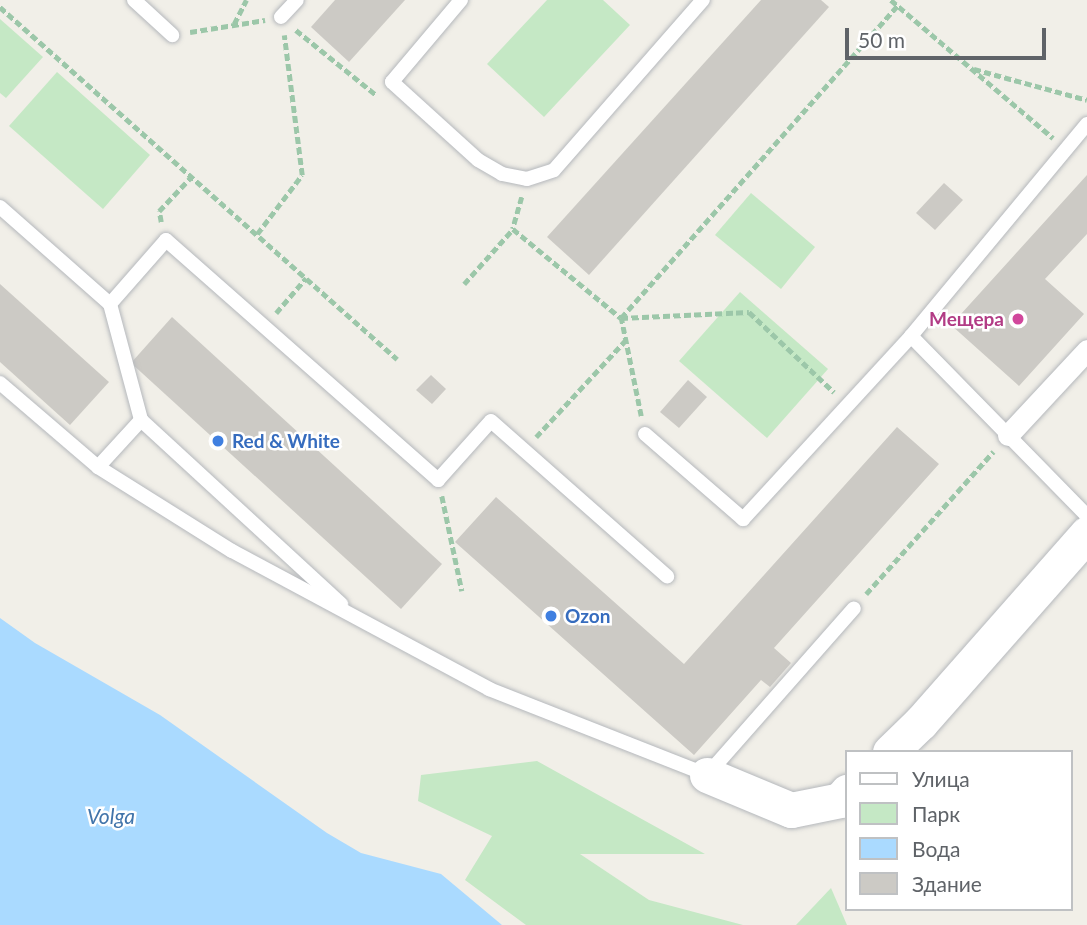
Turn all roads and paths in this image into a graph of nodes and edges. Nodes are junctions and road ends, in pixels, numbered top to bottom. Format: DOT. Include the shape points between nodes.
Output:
graph roads {
  1 [pos="134,0"];
  2 [pos="246,0"];
  3 [pos="297,0"];
  4 [pos="461,0"];
  5 [pos="703,0"];
  6 [pos="891,0"];
  7 [pos="897,6"];
  8 [pos="0,8"];
  9 [pos="281,17"];
  10 [pos="233,25"];
  11 [pos="172,35"];
  12 [pos="970,68"];
  13 [pos="392,82"];
  14 [pos="1087,100"];
  15 [pos="1087,124"];
  16 [pos="1066,149"];
  17 [pos="191,177"];
  18 [pos="527,178"];
  19 [pos="0,207"];
  20 [pos="513,229"];
  21 [pos="257,234"];
  22 [pos="166,240"];
  23 [pos="306,278"];
  24 [pos="464,284"];
  25 [pos="110,304"];
  26 [pos="621,318"];
  27 [pos="264,326"];
  28 [pos="911,336"];
  29 [pos="625,340"];
  30 [pos="1087,349"];
  31 [pos="397,359"];
  32 [pos="0,383"];
  33 [pos="848,404"];
  34 [pos="141,420"];
  35 [pos="645,434"];
  36 [pos="1008,435"];
  37 [pos="524,450"];
  38 [pos="98,467"];
  39 [pos="438,480"];
  40 [pos="1087,516"];
  41 [pos="1087,534"];
  42 [pos="667,576"];
  43 [pos="462,591"];
  44 [pos="854,608"];
  45 [pos="358,619"];
  46 [pos="892,750"];
  47 [pos="707,775"];
  48 [pos="846,793"];
  1 -- 11 [label="lane"];
  2 -- 10 [label="path"];
  3 -- 9 [label="lane"];
  4 -- 13 [label="lane"];
  5 -- 18 [label="lane" via="554,170"];
  6 -- 7 [label="path"];
  7 -- 12 [label="path"];
  7 -- 26 [label="path"];
  8 -- 17 [label="path"];
  9 -- 10 [label="path"];
  9 -- 13 [label="path" via="374,95"];
  9 -- 21 [label="path" via="302,175"];
  10 -- 11 [label="path"];
  12 -- 14 [label="path"];
  12 -- 16 [label="path"];
  13 -- 18 [label="lane" via="478,160 502,174"];
  15 -- 16 [label="lane"];
  16 -- 28 [label="lane"];
  17 -- 21 [label="path"];
  17 -- 22 [label="path" via="159,211"];
  18 -- 20 [label="path"];
  19 -- 25 [label="lane"];
  20 -- 24 [label="path"];
  20 -- 26 [label="path"];
  21 -- 23 [label="path"];
  22 -- 25 [label="lane"];
  22 -- 27 [label="lane"];
  23 -- 27 [label="path"];
  23 -- 31 [label="path"];
  25 -- 34 [label="lane"];
  26 -- 29 [label="path"];
  26 -- 33 [label="path" via="749,312"];
  27 -- 39 [label="lane"];
  28 -- 33 [label="lane"];
  28 -- 36 [label="lane"];
  29 -- 35 [label="path"];
  29 -- 37 [label="path"];
  30 -- 36 [label="street"];
  32 -- 38 [label="lane"];
  33 -- 35 [label="lane" via="743,519"];
  34 -- 38 [label="lane"];
  34 -- 45 [label="lane"];
  36 -- 40 [label="lane"];
  36 -- 44 [label="path"];
  37 -- 39 [label="lane" via="491,421"];
  37 -- 42 [label="lane"];
  38 -- 45 [label="lane" via="232,551"];
  39 -- 43 [label="path"];
  41 -- 46 [label="street"];
  44 -- 47 [label="lane"];
  45 -- 47 [label="lane" via="489,689"];
  47 -- 48 [label="street" via="791,810 839,800"];
}
